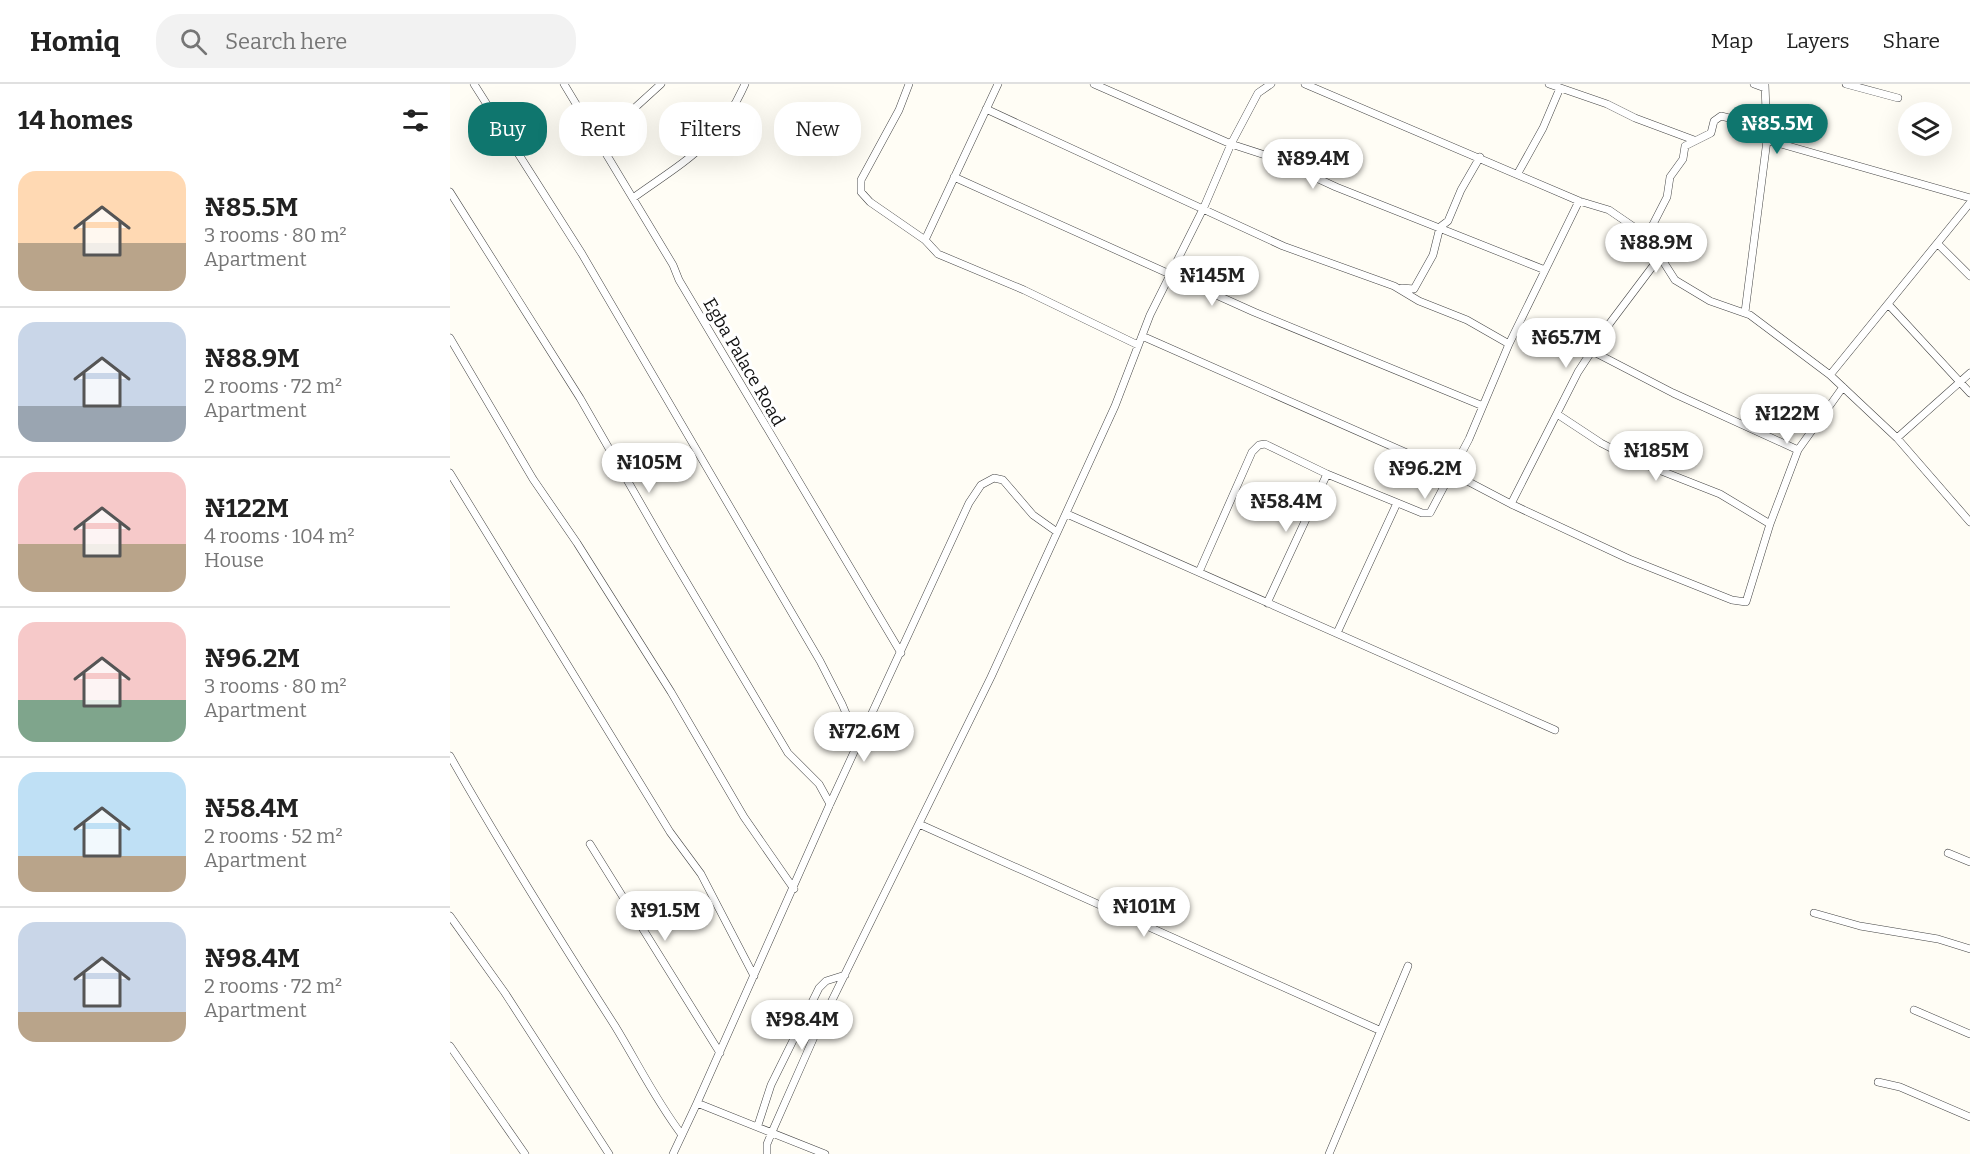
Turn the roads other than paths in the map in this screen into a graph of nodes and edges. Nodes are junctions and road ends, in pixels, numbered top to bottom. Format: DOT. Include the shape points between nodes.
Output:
graph roads {
  1 [pos="474,84"];
  2 [pos="564,84"];
  3 [pos="661,84"];
  4 [pos="745,84"];
  5 [pos="909,84"];
  6 [pos="998,84"];
  7 [pos="1094,84"];
  8 [pos="1262,84"];
  9 [pos="1271,84"];
  10 [pos="1305,84"];
  11 [pos="1549,84"];
  12 [pos="1754,84"];
  13 [pos="1846,84"];
  14 [pos="1765,86"];
  15 [pos="1560,88"];
  16 [pos="1258,93"];
  17 [pos="1898,98"];
  18 [pos="575,102"];
  19 [pos="641,102"];
  20 [pos="986,109"];
  21 [pos="1694,140"];
  22 [pos="1767,140"];
  23 [pos="1231,144"];
  24 [pos="608,156"];
  25 [pos="1480,157"];
  26 [pos="1518,173"];
  27 [pos="954,177"];
  28 [pos="450,192"];
  29 [pos="633,198"];
  30 [pos="1970,198"];
  31 [pos="1579,201"];
  32 [pos="1970,203"];
  33 [pos="1204,207"];
  34 [pos="1440,227"];
  35 [pos="1647,236"];
  36 [pos="925,240"];
  37 [pos="1938,244"];
  38 [pos="1299,248"];
  39 [pos="1659,258"];
  40 [pos="1545,270"];
  41 [pos="1171,276"];
  42 [pos="1970,276"];
  43 [pos="1888,304"];
  44 [pos="1745,312"];
  45 [pos="1142,336"];
  46 [pos="450,338"];
  47 [pos="1509,344"];
  48 [pos="1138,345"];
  49 [pos="1592,351"];
  50 [pos="1970,373"];
  51 [pos="1830,375"];
  52 [pos="1960,381"];
  53 [pos="1843,387"];
  54 [pos="1970,393"];
  55 [pos="1483,406"];
  56 [pos="1557,414"];
  57 [pos="1897,438"];
  58 [pos="1798,450"];
  59 [pos="1450,472"];
  60 [pos="450,473"];
  61 [pos="1327,474"];
  62 [pos="1397,503"];
  63 [pos="1511,504"];
  64 [pos="1067,514"];
  65 [pos="1970,522"];
  66 [pos="1770,524"];
  67 [pos="1057,532"];
  68 [pos="1199,572"];
  69 [pos="1267,603"];
  70 [pos="1337,633"];
  71 [pos="901,653"];
  72 [pos="1555,730"];
  73 [pos="859,744"];
  74 [pos="450,756"];
  75 [pos="830,804"];
  76 [pos="919,824"];
  77 [pos="590,844"];
  78 [pos="1948,853"];
  79 [pos="1970,862"];
  80 [pos="794,889"];
  81 [pos="1814,913"];
  82 [pos="450,916"];
  83 [pos="1970,950"];
  84 [pos="1408,966"];
  85 [pos="845,975"];
  86 [pos="754,976"];
  87 [pos="1914,1010"];
  88 [pos="1379,1030"];
  89 [pos="1970,1034"];
  90 [pos="450,1046"];
  91 [pos="720,1053"];
  92 [pos="1878,1082"];
  93 [pos="697,1103"];
  94 [pos="1970,1117"];
  95 [pos="758,1125"];
  96 [pos="772,1132"];
  97 [pos="682,1135"];
  98 [pos="525,1154"];
  99 [pos="609,1154"];
  100 [pos="673,1154"];
  101 [pos="767,1154"];
  102 [pos="825,1154"];
  103 [pos="1329,1154"];
  1 -- 73 [label="street" via="582,254 820,661"];
  2 -- 18 [label="street, Egba Palace Road"];
  3 -- 19 [label="street"];
  4 -- 29 [label="street" via="722,128 705,146"];
  5 -- 36 [label="street" via="861,180 861,192"];
  6 -- 20 [label="street"];
  7 -- 23 [label="street"];
  8 -- 16 [label="street"];
  9 -- 16 [label="street"];
  10 -- 25 [label="street"];
  11 -- 15 [label="street"];
  12 -- 14 [label="street"];
  13 -- 17 [label="street"];
  14 -- 22 [label="street"];
  15 -- 21 [label="street"];
  15 -- 26 [label="street"];
  16 -- 23 [label="street"];
  20 -- 27 [label="street"];
  20 -- 33 [label="street"];
  21 -- 22 [label="street" via="1710,133 1714,121 1721,116 1744,122"];
  21 -- 35 [label="street" via="1685,146 1683,159 1671,177 1667,196"];
  22 -- 30 [label="street"];
  22 -- 44 [label="street"];
  23 -- 33 [label="street"];
  23 -- 34 [label="street"];
  24 -- 29 [label="street, Egba Palace Road"];
  25 -- 26 [label="street"];
  25 -- 34 [label="street" via="1448,221"];
  26 -- 31 [label="street"];
  27 -- 36 [label="street"];
  27 -- 41 [label="street"];
  28 -- 75 [label="street" via="580,398 788,753 819,784"];
  29 -- 71 [label="street, Egba Palace Road" via="736,380"];
  31 -- 35 [label="street" via="1609,210"];
  31 -- 40 [label="street"];
  32 -- 37 [label="street"];
  33 -- 41 [label="street"];
  33 -- 47 [label="street" via="1283,246 1394,286"];
  34 -- 38 [label="street" via="1432,255 1414,289 1354,271"];
  34 -- 40 [label="street"];
  35 -- 39 [label="street"];
  36 -- 48 [label="street" via="938,254"];
  37 -- 42 [label="street"];
  37 -- 43 [label="street"];
  39 -- 44 [label="street" via="1675,280 1710,301"];
  39 -- 49 [label="street"];
  40 -- 47 [label="street"];
  41 -- 45 [label="street"];
  41 -- 55 [label="street"];
  43 -- 51 [label="street"];
  43 -- 52 [label="street"];
  44 -- 51 [label="street"];
  45 -- 48 [label="street"];
  45 -- 59 [label="street"];
  46 -- 80 [label="street" via="533,479 671,692 744,817"];
  47 -- 55 [label="street"];
  48 -- 64 [label="street"];
  49 -- 56 [label="street"];
  49 -- 58 [label="street" via="1672,393"];
  50 -- 52 [label="street"];
  51 -- 53 [label="street"];
  52 -- 54 [label="street"];
  52 -- 57 [label="street"];
  53 -- 57 [label="street"];
  53 -- 58 [label="street"];
  55 -- 59 [label="street"];
  56 -- 63 [label="street"];
  56 -- 66 [label="street" via="1601,443 1720,495"];
  57 -- 65 [label="street"];
  58 -- 66 [label="street"];
  59 -- 62 [label="street" via="1430,513"];
  59 -- 63 [label="street"];
  60 -- 86 [label="street" via="670,832 701,874"];
  61 -- 62 [label="street"];
  61 -- 68 [label="street" via="1265,444 1259,445"];
  61 -- 69 [label="street"];
  62 -- 70 [label="street"];
  63 -- 66 [label="street" via="1629,559 1746,602"];
  64 -- 67 [label="street"];
  64 -- 68 [label="street"];
  67 -- 71 [label="street" via="1033,515 1003,480 994,478 981,485 969,503"];
  67 -- 76 [label="street"];
  68 -- 69 [label="street"];
  69 -- 70 [label="street"];
  70 -- 72 [label="street"];
  71 -- 73 [label="street"];
  73 -- 75 [label="street"];
  74 -- 97 [label="street" via="500,845"];
  75 -- 80 [label="street"];
  76 -- 85 [label="street"];
  76 -- 88 [label="street"];
  77 -- 91 [label="street"];
  78 -- 79 [label="street"];
  80 -- 86 [label="street"];
  81 -- 83 [label="street" via="1860,926 1938,939"];
  82 -- 99 [label="street"];
  84 -- 88 [label="street"];
  85 -- 95 [label="street" via="826,981 819,988 771,1085"];
  85 -- 96 [label="street"];
  86 -- 91 [label="street"];
  87 -- 89 [label="street"];
  88 -- 103 [label="street"];
  90 -- 98 [label="street"];
  91 -- 93 [label="street"];
  92 -- 94 [label="street"];
  93 -- 95 [label="street"];
  93 -- 97 [label="street"];
  95 -- 96 [label="street"];
  96 -- 101 [label="street"];
  96 -- 102 [label="street"];
  97 -- 100 [label="street"];
}
